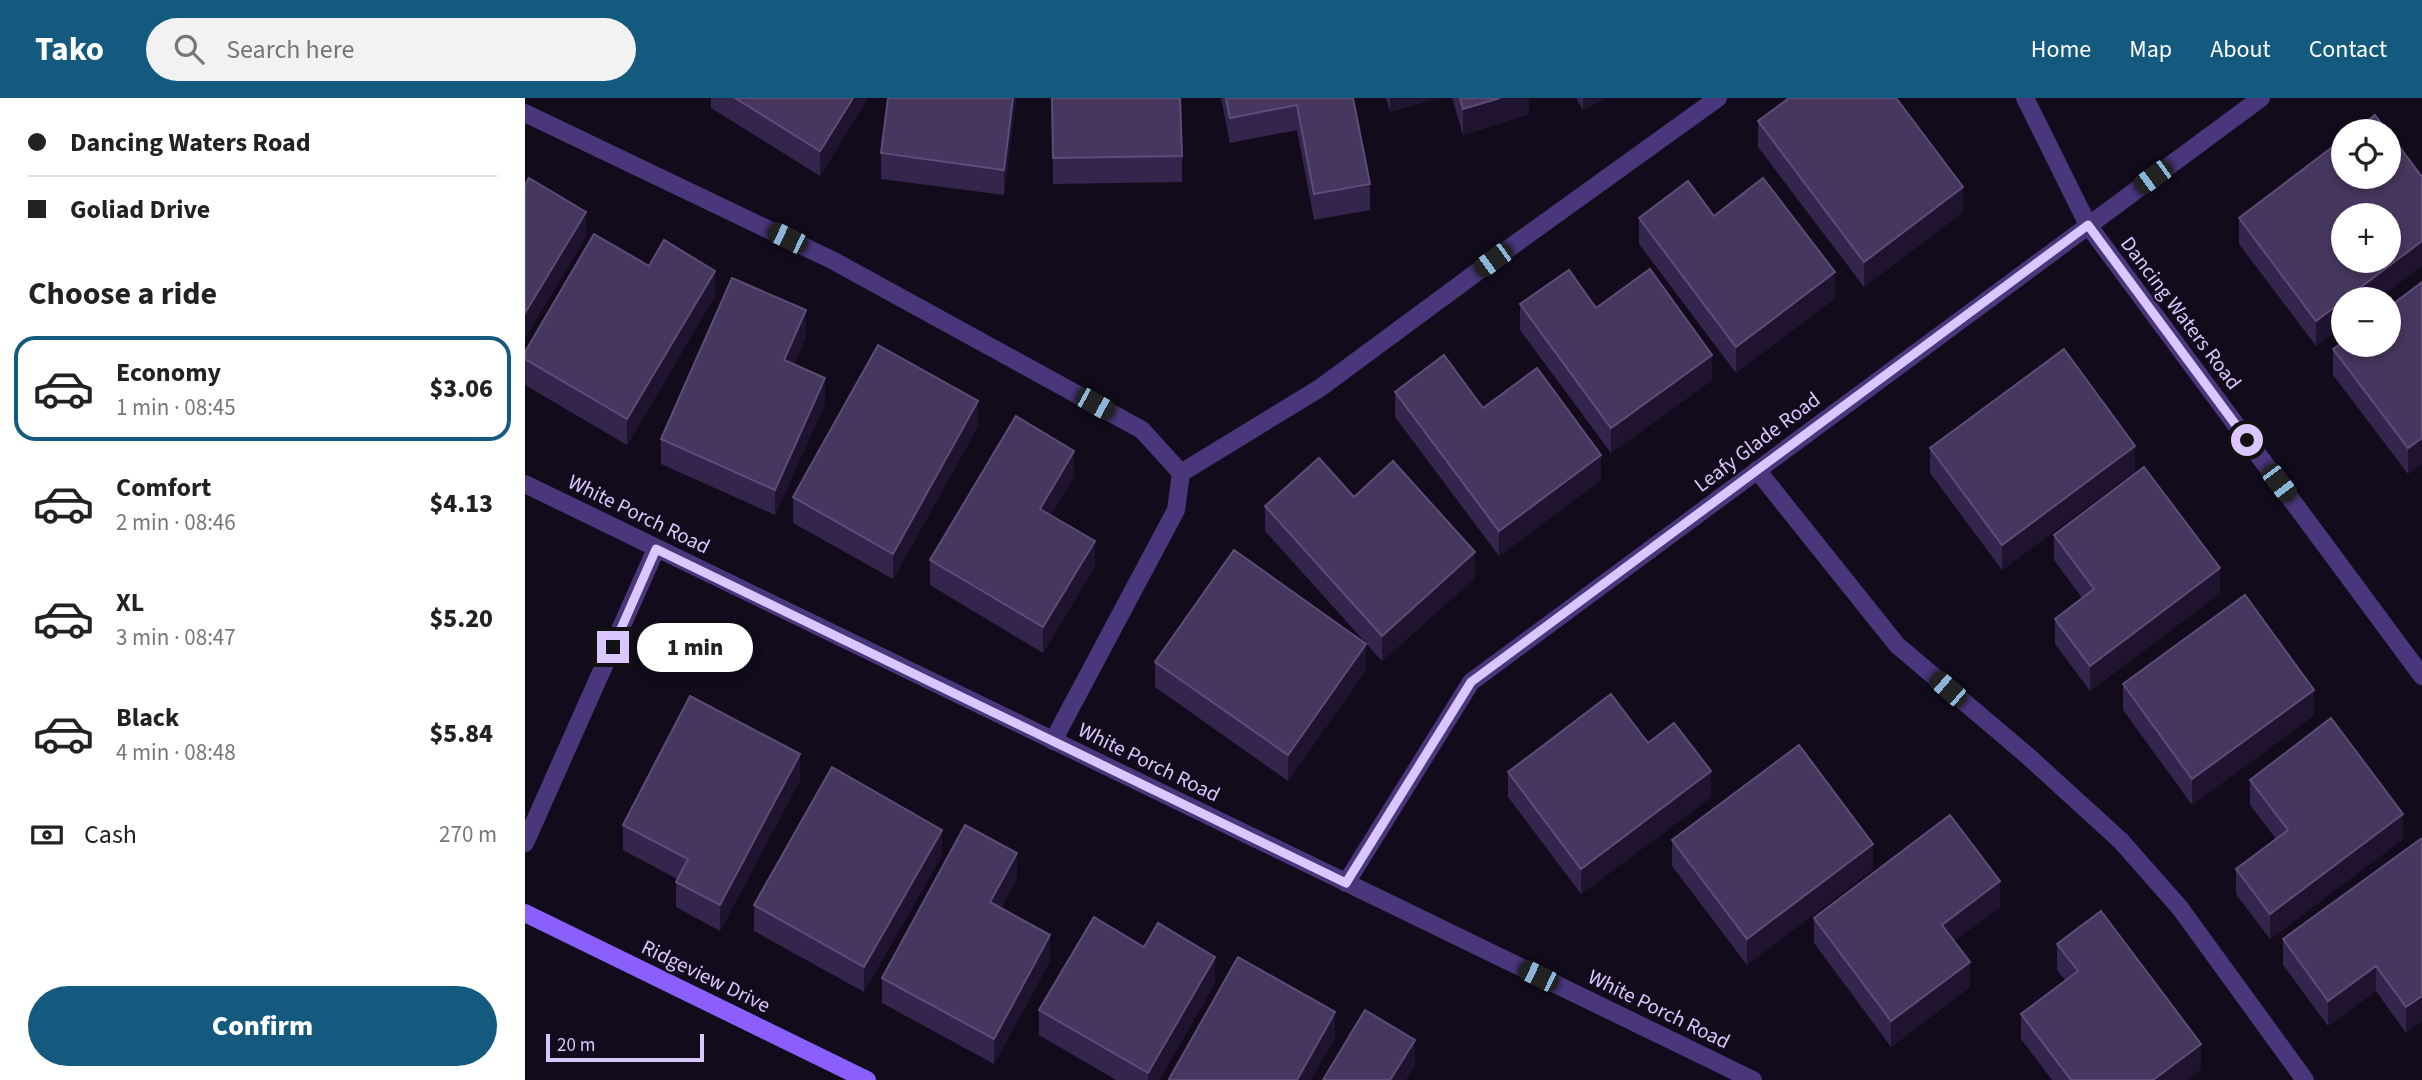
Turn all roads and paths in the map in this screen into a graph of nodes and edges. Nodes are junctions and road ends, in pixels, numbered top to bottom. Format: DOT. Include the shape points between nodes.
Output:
graph roads {
  1 [pos="1718,98"];
  2 [pos="2025,98"];
  3 [pos="2261,98"];
  4 [pos="525,113"];
  5 [pos="2088,225"];
  6 [pos="1757,470"];
  7 [pos="1181,473"];
  8 [pos="525,484"];
  9 [pos="656,549"];
  10 [pos="2422,676"];
  11 [pos="1053,741"];
  12 [pos="525,843"];
  13 [pos="1346,883"];
  14 [pos="525,913"];
  15 [pos="867,1080"];
  16 [pos="1753,1080"];
  17 [pos="2305,1080"];
  1 -- 7 [label="street" via="1320,388"];
  2 -- 5 [label="street, Dancing Waters Road"];
  3 -- 5 [label="street, Leafy Glade Road"];
  4 -- 7 [label="street" via="834,261 1119,417 1142,430"];
  5 -- 6 [label="street, Leafy Glade Road"];
  5 -- 10 [label="street, Dancing Waters Road"];
  6 -- 13 [label="street, Leafy Glade Road" via="1471,682"];
  6 -- 17 [label="street" via="1896,645 2121,841 2180,908"];
  7 -- 11 [label="street" via="1176,510"];
  8 -- 9 [label="street, White Porch Road"];
  9 -- 11 [label="street, White Porch Road"];
  9 -- 12 [label="street"];
  11 -- 13 [label="street, White Porch Road"];
  13 -- 16 [label="street, White Porch Road"];
  14 -- 15 [label="street, Ridgeview Drive"];
}
